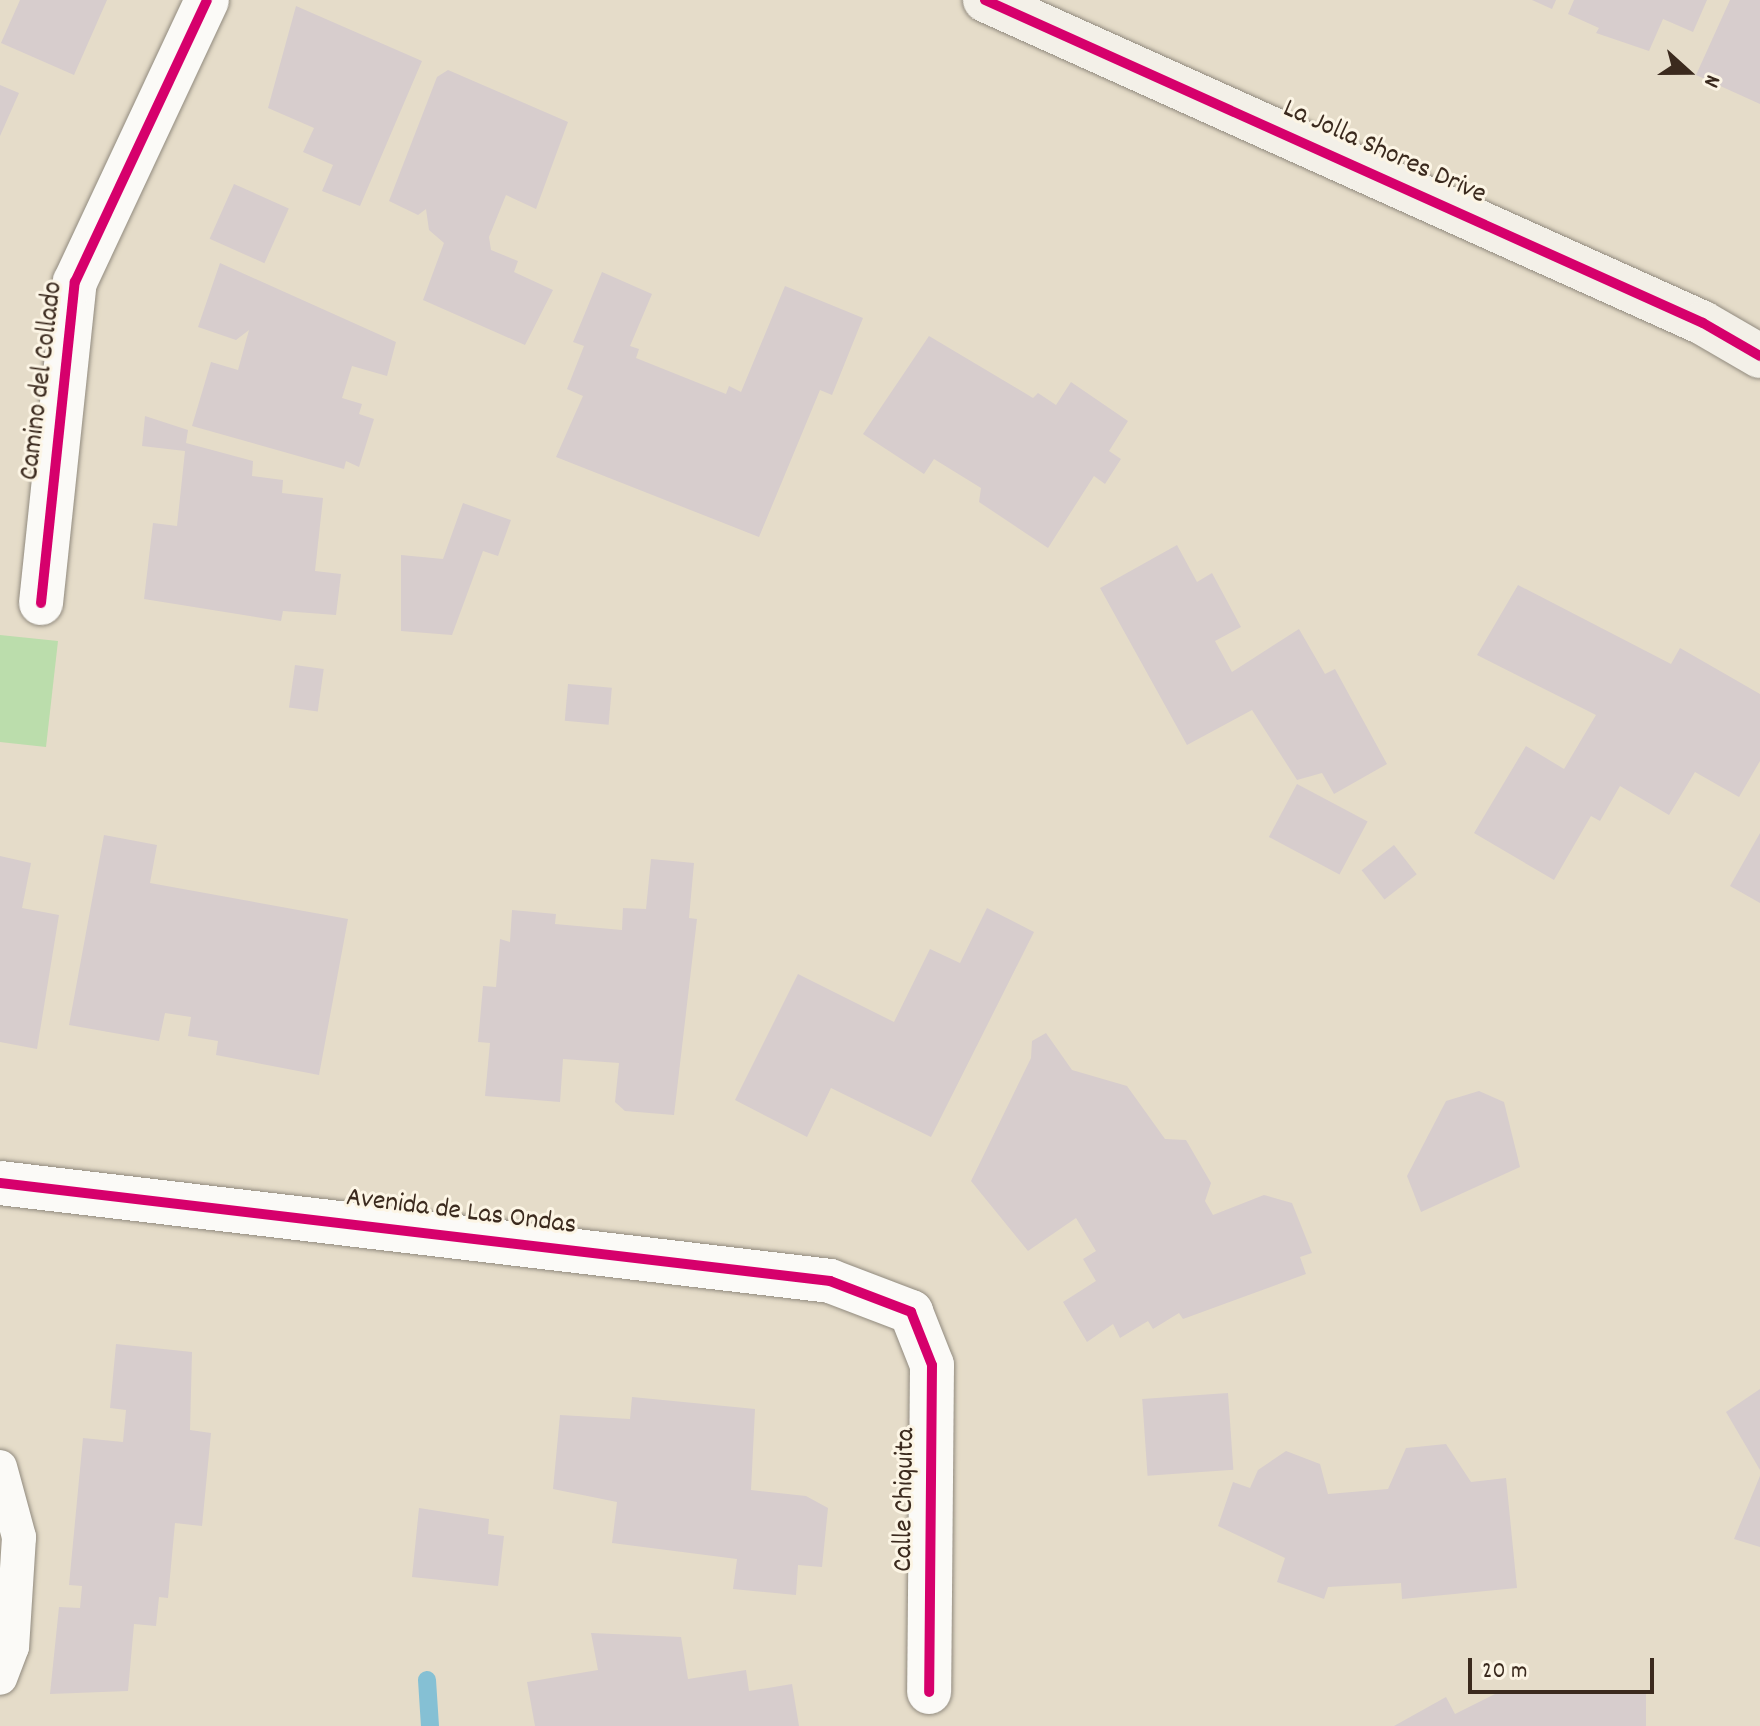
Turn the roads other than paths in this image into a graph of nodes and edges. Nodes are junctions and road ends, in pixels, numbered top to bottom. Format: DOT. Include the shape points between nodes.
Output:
graph roads {
  1 [pos="207,0"];
  2 [pos="985,0"];
  3 [pos="1760,356"];
  4 [pos="41,603"];
  5 [pos="0,1183"];
  6 [pos="911,1312"];
  7 [pos="0,1467"];
  8 [pos="0,1678"];
  9 [pos="929,1692"];
  1 -- 4 [label="street, Camino del Collado" via="75,282"];
  2 -- 3 [label="main road, La Jolla Shores Drive" via="1703,323"];
  5 -- 6 [label="street, Avenida de Las Ondas" via="830,1281"];
  6 -- 9 [label="street, Calle Chiquita" via="932,1365"];
  7 -- 8 [label="lane" via="19,1537 12,1647"];
}
